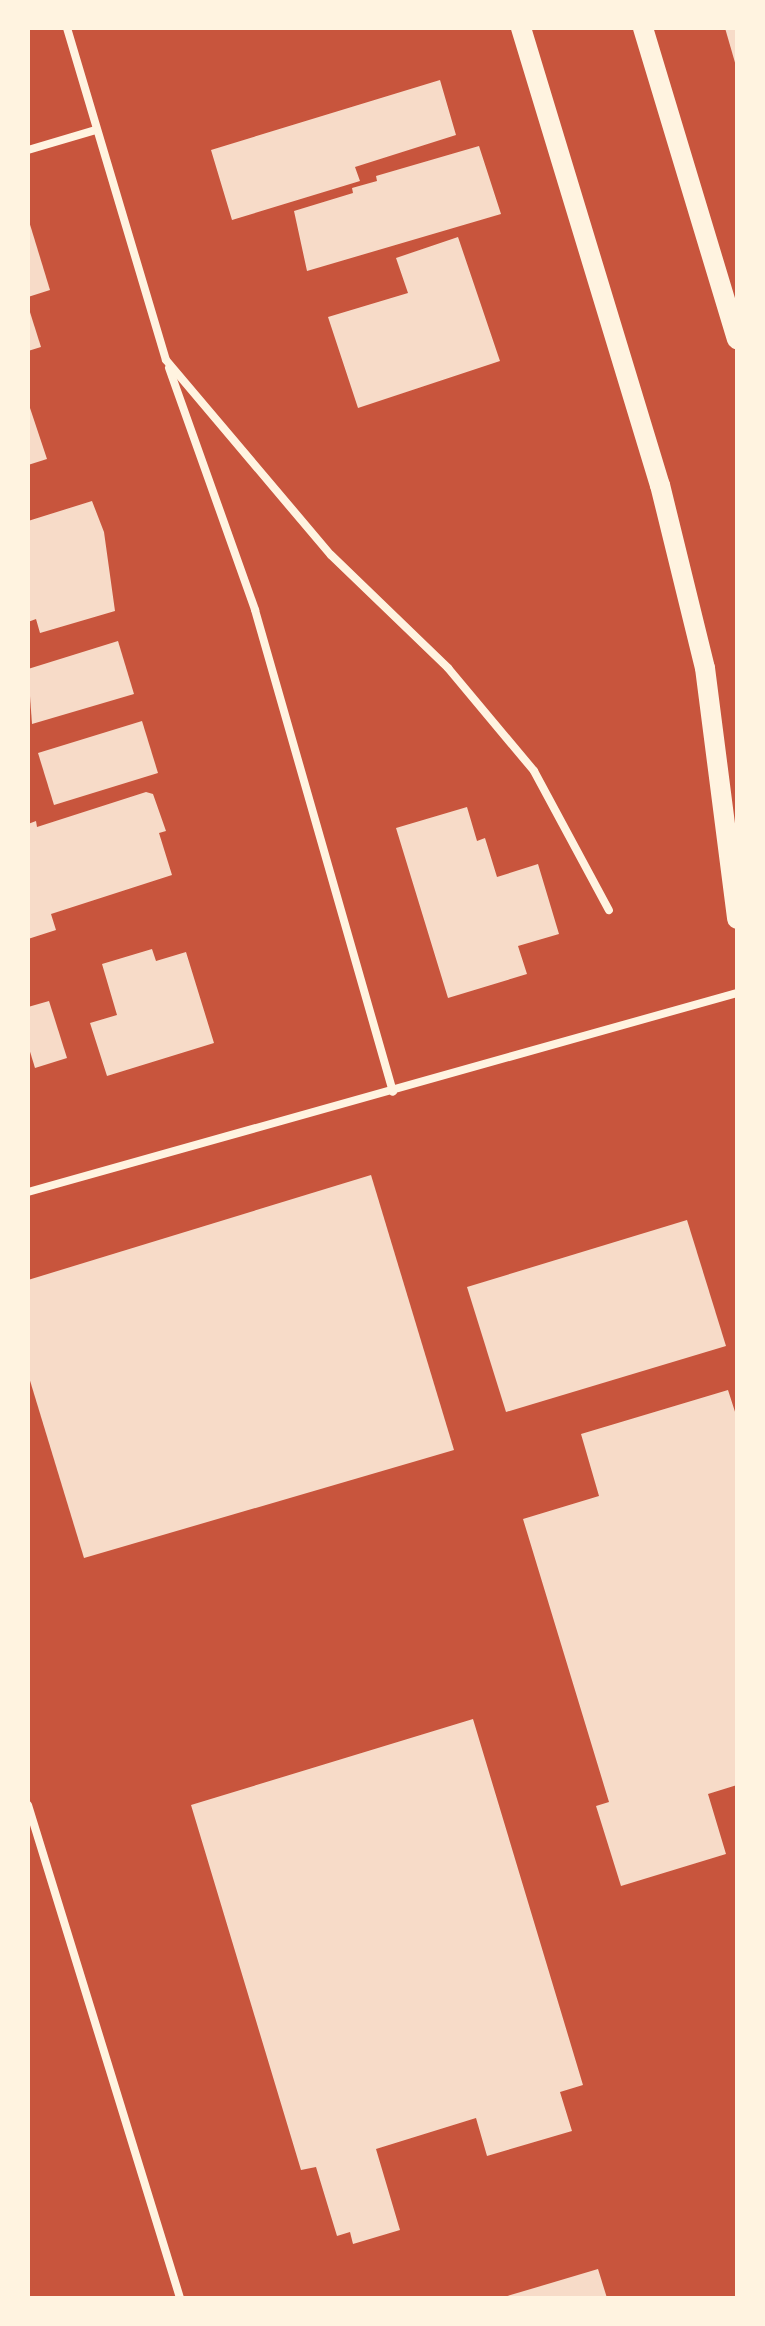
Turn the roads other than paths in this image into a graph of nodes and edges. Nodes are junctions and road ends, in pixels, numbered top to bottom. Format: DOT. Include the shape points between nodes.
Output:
graph roads {
  1 [pos="67,28"];
  2 [pos="521,28"];
  3 [pos="643,28"];
  4 [pos="96,130"];
  5 [pos="28,150"];
  6 [pos="737,339"];
  7 [pos="166,360"];
  8 [pos="609,910"];
  9 [pos="737,919"];
  10 [pos="737,993"];
  11 [pos="393,1092"];
  12 [pos="28,1192"];
  13 [pos="28,1805"];
  14 [pos="180,2298"];
  1 -- 4 [label="street"];
  2 -- 9 [label="main road" via="660,485 705,668"];
  3 -- 6 [label="main road"];
  4 -- 5 [label="street"];
  4 -- 7 [label="street"];
  7 -- 8 [label="street" via="331,555 448,668 534,771"];
  7 -- 11 [label="street" via="255,610"];
  10 -- 11 [label="street"];
  11 -- 12 [label="street"];
  13 -- 14 [label="street"];
}
